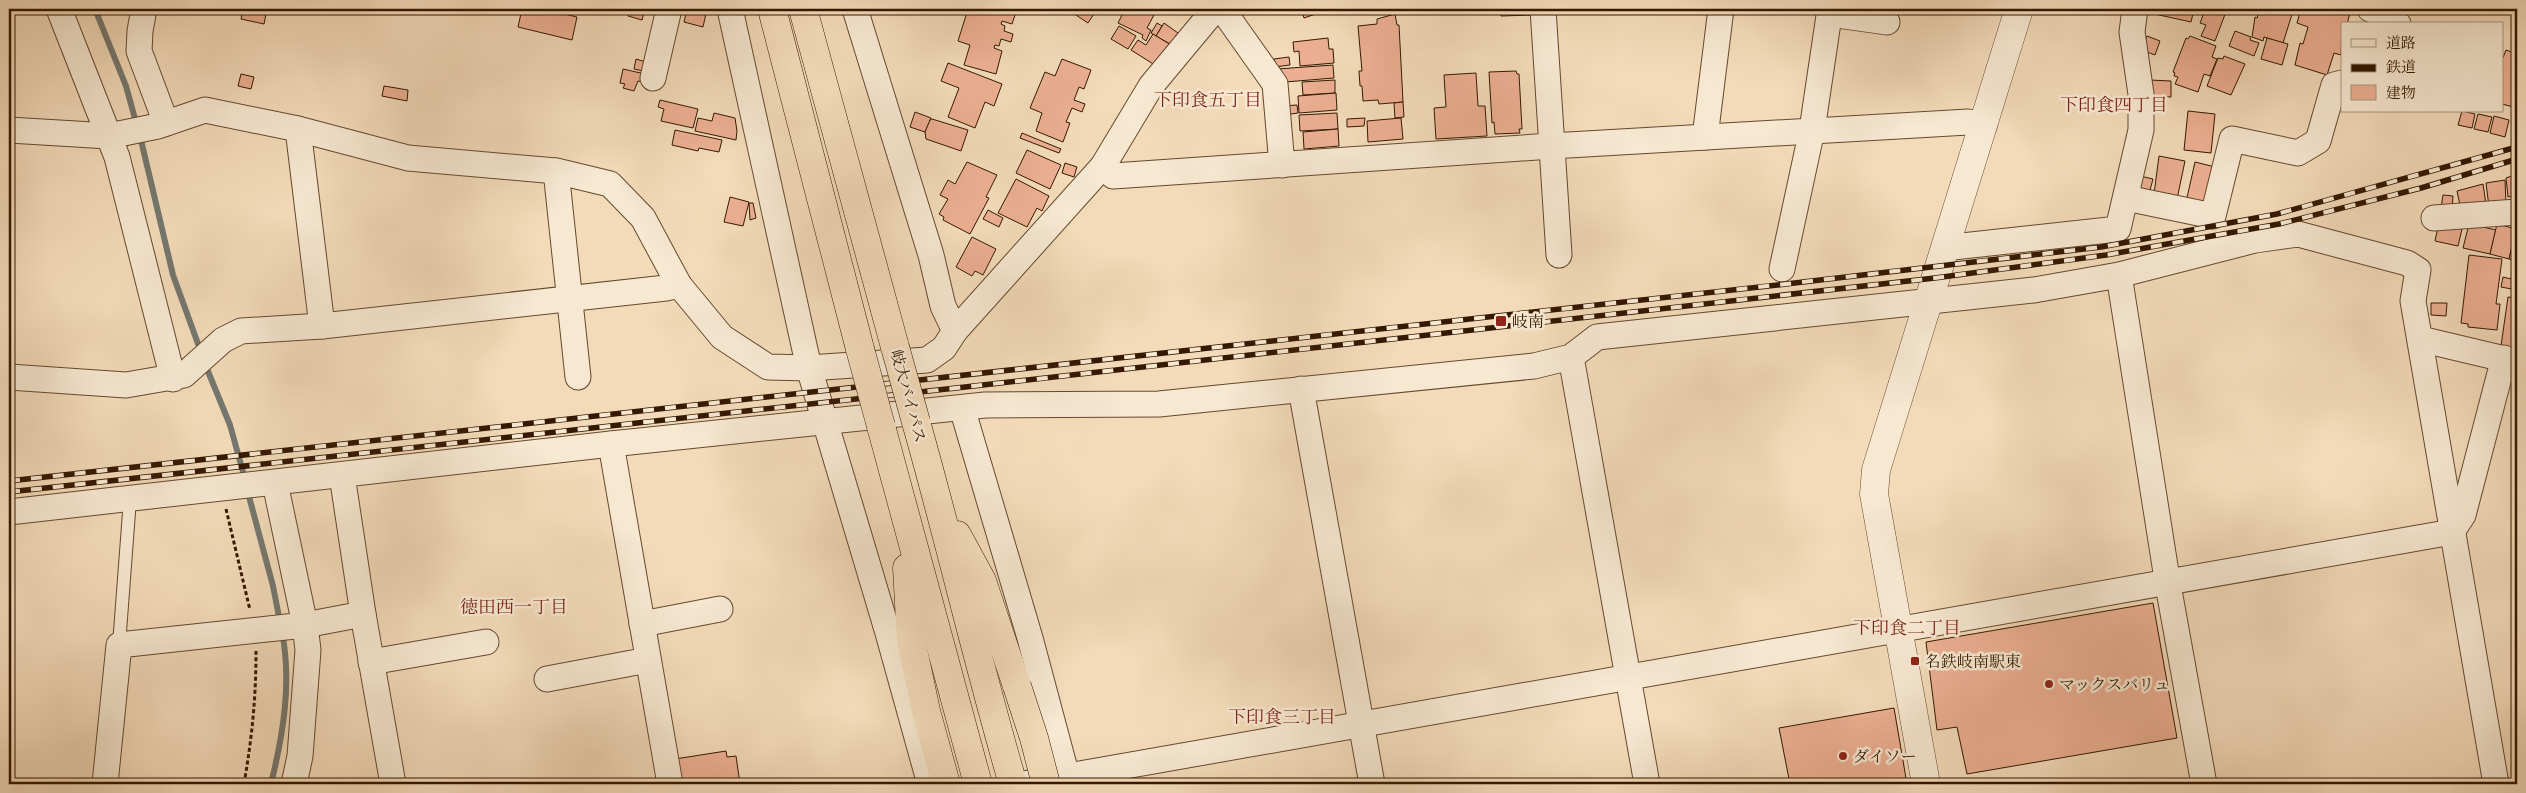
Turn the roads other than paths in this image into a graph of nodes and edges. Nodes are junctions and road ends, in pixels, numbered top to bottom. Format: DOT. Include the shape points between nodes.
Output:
graph roads {
  1 [pos="59,9"];
  2 [pos="144,9"];
  3 [pos="669,9"];
  4 [pos="730,9"];
  5 [pos="772,9"];
  6 [pos="803,9"];
  7 [pos="855,9"];
  8 [pos="1216,9"];
  9 [pos="1222,9"];
  10 [pos="1543,9"];
  11 [pos="1721,9"];
  12 [pos="2019,9"];
  13 [pos="2135,9"];
  14 [pos="2370,9"];
  15 [pos="1830,11"];
  16 [pos="1887,22"];
  17 [pos="2396,22"];
  18 [pos="653,78"];
  19 [pos="2341,83"];
  20 [pos="162,125"];
  21 [pos="1984,126"];
  22 [pos="298,128"];
  23 [pos="9,130"];
  24 [pos="1812,130"];
  25 [pos="114,135"];
  26 [pos="1706,137"];
  27 [pos="1551,146"];
  28 [pos="1282,165"];
  29 [pos="1103,166"];
  30 [pos="556,171"];
  31 [pos="2126,198"];
  32 [pos="2517,212"];
  33 [pos="2434,218"];
  34 [pos="1944,248"];
  35 [pos="1559,255"];
  36 [pos="1782,269"];
  37 [pos="2119,275"];
  38 [pos="679,285"];
  39 [pos="568,299"];
  40 [pos="1927,302"];
  41 [pos="322,326"];
  42 [pos="955,331"];
  43 [pos="2420,339"];
  44 [pos="1571,358"];
  45 [pos="2510,360"];
  46 [pos="809,368"];
  47 [pos="9,377"];
  48 [pos="179,377"];
  49 [pos="578,377"];
  50 [pos="1301,389"];
  51 [pos="962,408"];
  52 [pos="825,422"];
  53 [pos="611,444"];
  54 [pos="342,475"];
  55 [pos="269,484"];
  56 [pos="938,498"];
  57 [pos="130,499"];
  58 [pos="903,511"];
  59 [pos="9,512"];
  60 [pos="2452,532"];
  61 [pos="2168,585"];
  62 [pos="720,609"];
  63 [pos="363,614"];
  64 [pos="642,624"];
  65 [pos="300,626"];
  66 [pos="1900,631"];
  67 [pos="486,642"];
  68 [pos="119,645"];
  69 [pos="648,660"];
  70 [pos="372,662"];
  71 [pos="1628,677"];
  72 [pos="547,679"];
  73 [pos="1361,724"];
  74 [pos="1061,782"];
  75 [pos="105,784"];
  76 [pos="294,784"];
  77 [pos="393,784"];
  78 [pos="670,784"];
  79 [pos="930,784"];
  80 [pos="946,784"];
  81 [pos="978,784"];
  82 [pos="1012,784"];
  83 [pos="1022,784"];
  84 [pos="1372,784"];
  85 [pos="1647,784"];
  86 [pos="1926,784"];
  87 [pos="2204,784"];
  88 [pos="2496,784"];
  1 -- 25 [label="street"];
  2 -- 20 [label="street" via="139,50"];
  3 -- 18 [label="street"];
  4 -- 46 [label="street"];
  5 -- 58 [label="highway, bridge"];
  6 -- 56 [label="highway, 岐大バイパス, bridge"];
  7 -- 42 [label="street" via="931,255 943,306"];
  8 -- 29 [label="street" via="1152,86"];
  9 -- 28 [label="street" via="1275,84"];
  10 -- 27 [label="street"];
  11 -- 26 [label="street"];
  12 -- 21 [label="street"];
  13 -- 31 [label="street" via="2132,32 2141,94 2141,130"];
  14 -- 17 [label="street"];
  15 -- 16 [label="street"];
  15 -- 24 [label="street"];
  19 -- 31 [label="street" via="2334,86 2318,142 2298,153 2232,139 2213,216"];
  20 -- 22 [label="street" via="205,110"];
  20 -- 25 [label="street"];
  21 -- 24 [label="street" via="1968,122"];
  21 -- 34 [label="street"];
  22 -- 30 [label="street" via="408,158"];
  22 -- 41 [label="street"];
  23 -- 25 [label="street"];
  24 -- 26 [label="street"];
  24 -- 36 [label="street"];
  25 -- 48 [label="street"];
  26 -- 27 [label="street"];
  27 -- 28 [label="street"];
  27 -- 35 [label="street"];
  28 -- 29 [label="street" via="1113,176"];
  29 -- 42 [label="street"];
  30 -- 38 [label="street" via="610,184 644,218"];
  30 -- 39 [label="street"];
  31 -- 34 [label="street" via="2118,229"];
  32 -- 33 [label="street"];
  34 -- 40 [label="street"];
  37 -- 40 [label="street" via="2034,290"];
  37 -- 43 [label="street" via="2255,240 2298,234 2407,263 2418,270 2413,301"];
  37 -- 61 [label="street"];
  38 -- 39 [label="street"];
  38 -- 46 [label="street" via="722,337 768,367"];
  39 -- 41 [label="street"];
  39 -- 49 [label="street"];
  40 -- 44 [label="street" via="1597,337"];
  40 -- 66 [label="street" via="1876,470 1874,494"];
  41 -- 48 [label="street" via="241,331 223,340"];
  42 -- 46 [label="street" via="944,348 927,360"];
  43 -- 45 [label="street"];
  43 -- 60 [label="street"];
  44 -- 50 [label="street" via="1534,366"];
  44 -- 71 [label="street"];
  45 -- 60 [label="street" via="2463,515"];
  46 -- 52 [label="street"];
  47 -- 48 [label="street" via="126,385"];
  50 -- 51 [label="street" via="1159,404"];
  50 -- 73 [label="street"];
  51 -- 52 [label="street"];
  51 -- 74 [label="street" via="1030,638"];
  52 -- 53 [label="street"];
  52 -- 79 [label="street"];
  53 -- 54 [label="street"];
  53 -- 64 [label="street"];
  54 -- 55 [label="street"];
  54 -- 63 [label="street"];
  55 -- 57 [label="street"];
  55 -- 65 [label="street"];
  56 -- 74 [label="highway, bridge" via="982,581 1034,738"];
  56 -- 82 [label="highway, 岐大バイパス"];
  57 -- 59 [label="street"];
  57 -- 68 [label="lane"];
  58 -- 80 [label="highway" via="911,640"];
  58 -- 81 [label="highway"];
  60 -- 61 [label="street"];
  60 -- 88 [label="street"];
  61 -- 66 [label="street"];
  61 -- 87 [label="street"];
  62 -- 64 [label="street"];
  63 -- 65 [label="street"];
  63 -- 70 [label="street"];
  64 -- 69 [label="street"];
  65 -- 68 [label="street"];
  65 -- 76 [label="street" via="308,650 300,756"];
  66 -- 71 [label="street"];
  66 -- 86 [label="street"];
  67 -- 70 [label="street"];
  68 -- 75 [label="street"];
  69 -- 72 [label="street"];
  69 -- 78 [label="street"];
  70 -- 77 [label="street"];
  71 -- 73 [label="street"];
  71 -- 85 [label="street"];
  73 -- 74 [label="street"];
  73 -- 84 [label="street"];
  74 -- 83 [label="street"];
}
